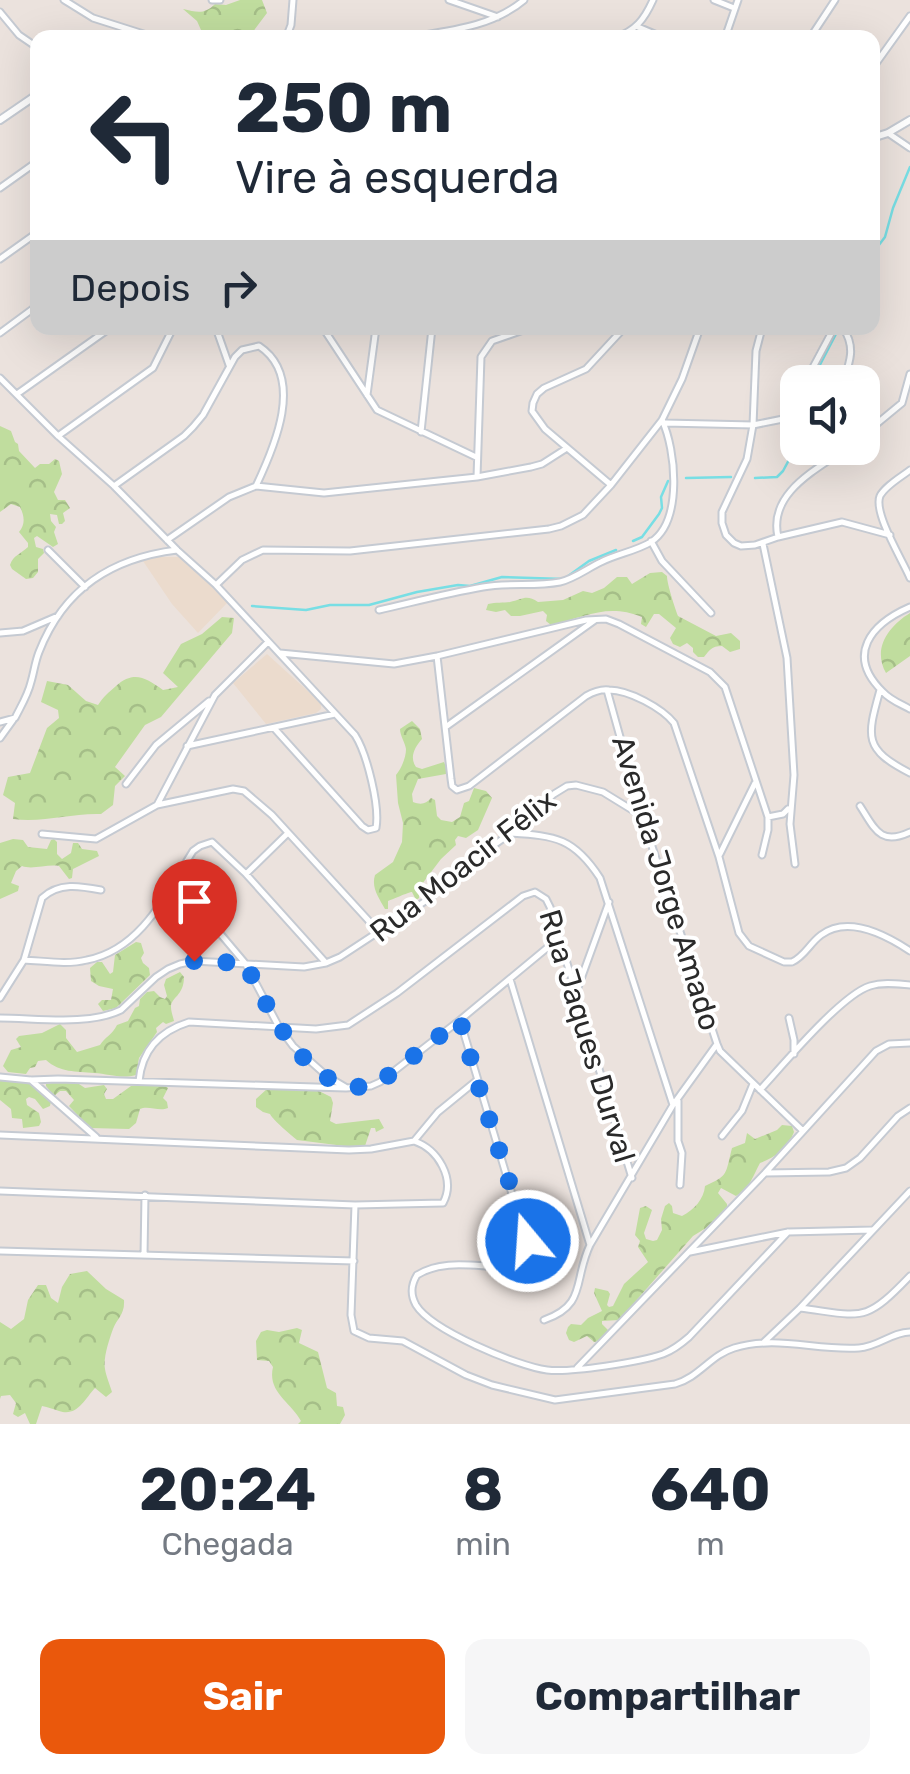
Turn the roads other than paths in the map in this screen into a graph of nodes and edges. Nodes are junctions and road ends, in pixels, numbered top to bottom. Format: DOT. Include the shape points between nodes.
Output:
graph roads {
  1 [pos="64,0"];
  2 [pos="212,0"];
  3 [pos="220,0"];
  4 [pos="293,0"];
  5 [pos="450,0"];
  6 [pos="524,0"];
  7 [pos="653,0"];
  8 [pos="714,0"];
  9 [pos="738,0"];
  10 [pos="835,0"];
  11 [pos="735,9"];
  12 [pos="0,12"];
  13 [pos="910,16"];
  14 [pos="498,17"];
  15 [pos="638,27"];
  16 [pos="131,30"];
  17 [pos="289,30"];
  18 [pos="452,30"];
  19 [pos="632,30"];
  20 [pos="645,30"];
  21 [pos="728,30"];
  22 [pos="815,30"];
  23 [pos="30,42"];
  24 [pos="880,58"];
  25 [pos="30,99"];
  26 [pos="0,120"];
  27 [pos="910,120"];
  28 [pos="888,133"];
  29 [pos="880,136"];
  30 [pos="910,148"];
  31 [pos="30,167"];
  32 [pos="0,188"];
  33 [pos="30,238"];
  34 [pos="0,259"];
  35 [pos="30,311"];
  36 [pos="0,332"];
  37 [pos="100,335"];
  38 [pos="169,335"];
  39 [pos="218,335"];
  40 [pos="327,335"];
  41 [pos="375,335"];
  42 [pos="431,335"];
  43 [pos="509,335"];
  44 [pos="618,335"];
  45 [pos="698,335"];
  46 [pos="760,335"];
  47 [pos="830,335"];
  48 [pos="847,335"];
  49 [pos="229,365"];
  50 [pos="814,365"];
  51 [pos="849,365"];
  52 [pos="910,374"];
  53 [pos="0,378"];
  54 [pos="17,394"];
  55 [pos="367,398"];
  56 [pos="780,420"];
  57 [pos="664,421"];
  58 [pos="880,421"];
  59 [pos="754,425"];
  60 [pos="421,432"];
  61 [pos="58,436"];
  62 [pos="567,448"];
  63 [pos="476,457"];
  64 [pos="824,465"];
  65 [pos="910,470"];
  66 [pos="477,478"];
  67 [pos="612,485"];
  68 [pos="114,486"];
  69 [pos="256,486"];
  70 [pos="890,535"];
  71 [pos="778,537"];
  72 [pos="167,540"];
  73 [pos="651,541"];
  74 [pos="762,544"];
  75 [pos="48,550"];
  76 [pos="177,550"];
  77 [pos="910,578"];
  78 [pos="216,585"];
  79 [pos="85,587"];
  80 [pos="910,607"];
  81 [pos="378,610"];
  82 [pos="711,613"];
  83 [pos="58,616"];
  84 [pos="596,618"];
  85 [pos="0,633"];
  86 [pos="268,642"];
  87 [pos="277,652"];
  88 [pos="437,656"];
  89 [pos="607,690"];
  90 [pos="880,690"];
  91 [pos="215,696"];
  92 [pos="910,709"];
  93 [pos="335,714"];
  94 [pos="14,718"];
  95 [pos="0,722"];
  96 [pos="446,726"];
  97 [pos="274,728"];
  98 [pos="0,738"];
  99 [pos="187,746"];
  100 [pos="910,773"];
  101 [pos="756,782"];
  102 [pos="126,784"];
  103 [pos="157,805"];
  104 [pos="860,806"];
  105 [pos="790,807"];
  106 [pos="642,816"];
  107 [pos="768,817"];
  108 [pos="288,832"];
  109 [pos="910,832"];
  110 [pos="511,833"];
  111 [pos="42,834"];
  112 [pos="762,855"];
  113 [pos="718,857"];
  114 [pos="796,864"];
  115 [pos="246,874"];
  116 [pos="175,880"];
  117 [pos="101,890"];
  118 [pos="609,901"];
  119 [pos="379,932"];
  120 [pos="559,938"];
  121 [pos="910,951"];
  122 [pos="24,960"];
  123 [pos="245,963"];
  124 [pos="326,963"];
  125 [pos="510,979"];
  126 [pos="910,985"];
  127 [pos="576,993"];
  128 [pos="0,998"];
  129 [pos="0,1018"];
  130 [pos="789,1018"];
  131 [pos="460,1020"];
  132 [pos="279,1027"];
  133 [pos="910,1043"];
  134 [pos="716,1044"];
  135 [pos="794,1054"];
  136 [pos="0,1077"];
  137 [pos="31,1080"];
  138 [pos="139,1081"];
  139 [pos="477,1081"];
  140 [pos="753,1084"];
  141 [pos="346,1088"];
  142 [pos="760,1090"];
  143 [pos="676,1102"];
  144 [pos="910,1108"];
  145 [pos="803,1131"];
  146 [pos="0,1135"];
  147 [pos="722,1136"];
  148 [pos="98,1139"];
  149 [pos="414,1141"];
  150 [pos="765,1173"];
  151 [pos="632,1178"];
  152 [pos="680,1184"];
  153 [pos="0,1191"];
  154 [pos="910,1191"];
  155 [pos="145,1196"];
  156 [pos="354,1205"];
  157 [pos="873,1230"];
  158 [pos="788,1232"];
  159 [pos="590,1245"];
  160 [pos="0,1251"];
  161 [pos="687,1252"];
  162 [pos="144,1255"];
  163 [pos="354,1261"];
  164 [pos="910,1276"];
  165 [pos="800,1308"];
  166 [pos="544,1320"];
  167 [pos="910,1332"];
  168 [pos="764,1342"];
  169 [pos="575,1370"];
  1 -- 16 [label="street"];
  2 -- 3 [label="street"];
  4 -- 17 [label="street"];
  5 -- 14 [label="street"];
  6 -- 14 [label="street"];
  7 -- 15 [label="street"];
  8 -- 11 [label="street"];
  9 -- 11 [label="street"];
  10 -- 22 [label="street"];
  11 -- 21 [label="street"];
  12 -- 23 [label="street"];
  13 -- 24 [label="street"];
  14 -- 18 [label="street"];
  15 -- 19 [label="street"];
  15 -- 20 [label="street"];
  25 -- 26 [label="street"];
  27 -- 28 [label="street"];
  28 -- 29 [label="street"];
  28 -- 30 [label="street"];
  31 -- 32 [label="street"];
  33 -- 34 [label="street"];
  35 -- 36 [label="street"];
  37 -- 54 [label="street"];
  38 -- 61 [label="street" via="152,368"];
  39 -- 49 [label="street"];
  40 -- 55 [label="street"];
  41 -- 55 [label="street"];
  42 -- 60 [label="street"];
  43 -- 63 [label="street" via="492,341 481,357"];
  44 -- 62 [label="street" via="586,369 544,388 532,403 536,420"];
  45 -- 57 [label="street"];
  46 -- 59 [label="street"];
  47 -- 50 [label="street"];
  48 -- 51 [label="street"];
  49 -- 68 [label="street" via="194,427"];
  49 -- 69 [label="street" via="242,350 259,346 279,372 280,431"];
  52 -- 58 [label="street" via="902,403"];
  53 -- 54 [label="street"];
  54 -- 61 [label="street"];
  55 -- 60 [label="street"];
  56 -- 59 [label="street"];
  57 -- 59 [label="street"];
  57 -- 67 [label="street"];
  57 -- 73 [label="street" via="675,486 660,533"];
  59 -- 74 [label="street" via="722,523 734,543"];
  60 -- 63 [label="street"];
  61 -- 68 [label="street"];
  62 -- 66 [label="street" via="542,464"];
  62 -- 67 [label="street"];
  63 -- 66 [label="street"];
  64 -- 71 [label="street" via="784,497 776,515"];
  65 -- 70 [label="street" via="880,495"];
  66 -- 69 [label="street" via="324,493"];
  67 -- 78 [label="street" via="583,515 561,526 350,552 263,550"];
  68 -- 72 [label="street"];
  69 -- 72 [label="street"];
  70 -- 71 [label="street" via="842,522"];
  70 -- 77 [label="street"];
  71 -- 74 [label="street"];
  72 -- 76 [label="street"];
  73 -- 81 [label="street" via="559,582 503,584"];
  73 -- 82 [label="street"];
  74 -- 105 [label="street" via="788,658"];
  75 -- 79 [label="street"];
  76 -- 78 [label="street"];
  76 -- 79 [label="street" via="126,560"];
  78 -- 86 [label="street"];
  79 -- 83 [label="street"];
  80 -- 90 [label="street" via="871,634 868,670"];
  83 -- 85 [label="street"];
  83 -- 94 [label="street"];
  84 -- 88 [label="street"];
  84 -- 96 [label="street"];
  84 -- 101 [label="street" via="718,678"];
  86 -- 87 [label="street"];
  86 -- 91 [label="street"];
  87 -- 88 [label="street" via="394,664"];
  87 -- 93 [label="street"];
  88 -- 96 [label="street"];
  89 -- 96 [label="street" via="586,696 462,790 452,786"];
  89 -- 106 [label="street, Avenida Jorge Amado"];
  89 -- 113 [label="street" via="631,696 674,724"];
  90 -- 92 [label="street"];
  90 -- 100 [label="street" via="872,739 885,759"];
  91 -- 99 [label="street"];
  91 -- 102 [label="street" via="156,746"];
  93 -- 97 [label="street"];
  93 -- 97 [label="street" via="361,745 376,828 362,826"];
  94 -- 95 [label="street"];
  94 -- 98 [label="street"];
  97 -- 99 [label="street"];
  99 -- 103 [label="street"];
  101 -- 107 [label="street"];
  101 -- 113 [label="street"];
  103 -- 108 [label="street" via="244,791"];
  103 -- 111 [label="street" via="96,840"];
  104 -- 109 [label="street" via="882,836"];
  105 -- 107 [label="street"];
  105 -- 114 [label="street"];
  106 -- 110 [label="street, Rua Moacir Félix" via="603,792 567,786"];
  106 -- 134 [label="street, Avenida Jorge Amado"];
  107 -- 112 [label="street"];
  108 -- 115 [label="street"];
  108 -- 119 [label="street"];
  110 -- 118 [label="street" via="574,846 588,858"];
  110 -- 119 [label="street, Rua Moacir Félix"];
  113 -- 121 [label="street" via="739,933 749,946 792,962 823,934 841,928 875,931"];
  115 -- 116 [label="street" via="208,842 193,851"];
  115 -- 124 [label="street"];
  116 -- 122 [label="street" via="121,947 87,960"];
  116 -- 123 [label="street"];
  117 -- 122 [label="street" via="64,886 47,893"];
  118 -- 127 [label="street"];
  118 -- 143 [label="street"];
  119 -- 124 [label="street, Rua Moacir Félix"];
  120 -- 125 [label="street"];
  120 -- 127 [label="street, Rua Jaques Durval"];
  120 -- 132 [label="street, Rua Jaques Durval" via="546,899 528,893 348,1025"];
  122 -- 128 [label="street"];
  123 -- 124 [label="street, Rua Moacir Félix"];
  123 -- 129 [label="street, Rua Moacir Félix" via="180,964 104,1017"];
  123 -- 132 [label="street"];
  125 -- 131 [label="street"];
  125 -- 159 [label="street"];
  126 -- 135 [label="street" via="872,985 854,994"];
  127 -- 151 [label="street, Rua Jaques Durval"];
  130 -- 135 [label="street"];
  131 -- 139 [label="street"];
  131 -- 141 [label="street" via="380,1082"];
  132 -- 138 [label="street, Rua Jaques Durval" via="175,1026 150,1046"];
  132 -- 141 [label="street" via="308,1062"];
  133 -- 145 [label="street" via="883,1046"];
  134 -- 140 [label="street"];
  134 -- 143 [label="street, Avenida Jorge Amado"];
  135 -- 142 [label="street"];
  136 -- 137 [label="street"];
  137 -- 138 [label="street"];
  137 -- 148 [label="street"];
  138 -- 141 [label="street"];
  139 -- 149 [label="street"];
  139 -- 169 [label="street" via="528,1257 514,1267 434,1267 414,1279 412,1296 424,1313 486,1350 534,1367"];
  140 -- 142 [label="street"];
  140 -- 147 [label="street"];
  142 -- 145 [label="street"];
  143 -- 151 [label="street, Avenida Jorge Amado"];
  143 -- 152 [label="street"];
  144 -- 150 [label="street" via="846,1168"];
  145 -- 150 [label="street"];
  146 -- 148 [label="street"];
  148 -- 149 [label="street" via="349,1150"];
  149 -- 156 [label="street" via="430,1148 443,1166 443,1203"];
  150 -- 161 [label="street"];
  151 -- 159 [label="street, Avenida Jorge Amado"];
  153 -- 155 [label="street"];
  154 -- 157 [label="street"];
  155 -- 156 [label="street"];
  155 -- 162 [label="street"];
  156 -- 163 [label="street"];
  157 -- 158 [label="street"];
  157 -- 165 [label="street"];
  158 -- 161 [label="street"];
  158 -- 169 [label="street" via="680,1345 656,1356"];
  159 -- 166 [label="street, Avenida Jorge Amado" via="575,1298 563,1313"];
  160 -- 162 [label="street"];
  161 -- 169 [label="street"];
  162 -- 163 [label="street"];
  163 -- 168 [label="street" via="354,1331 403,1340 466,1376 555,1400 675,1384 732,1348"];
  164 -- 165 [label="street" via="864,1314"];
  165 -- 168 [label="street"];
  167 -- 168 [label="street" via="856,1349"];
}
